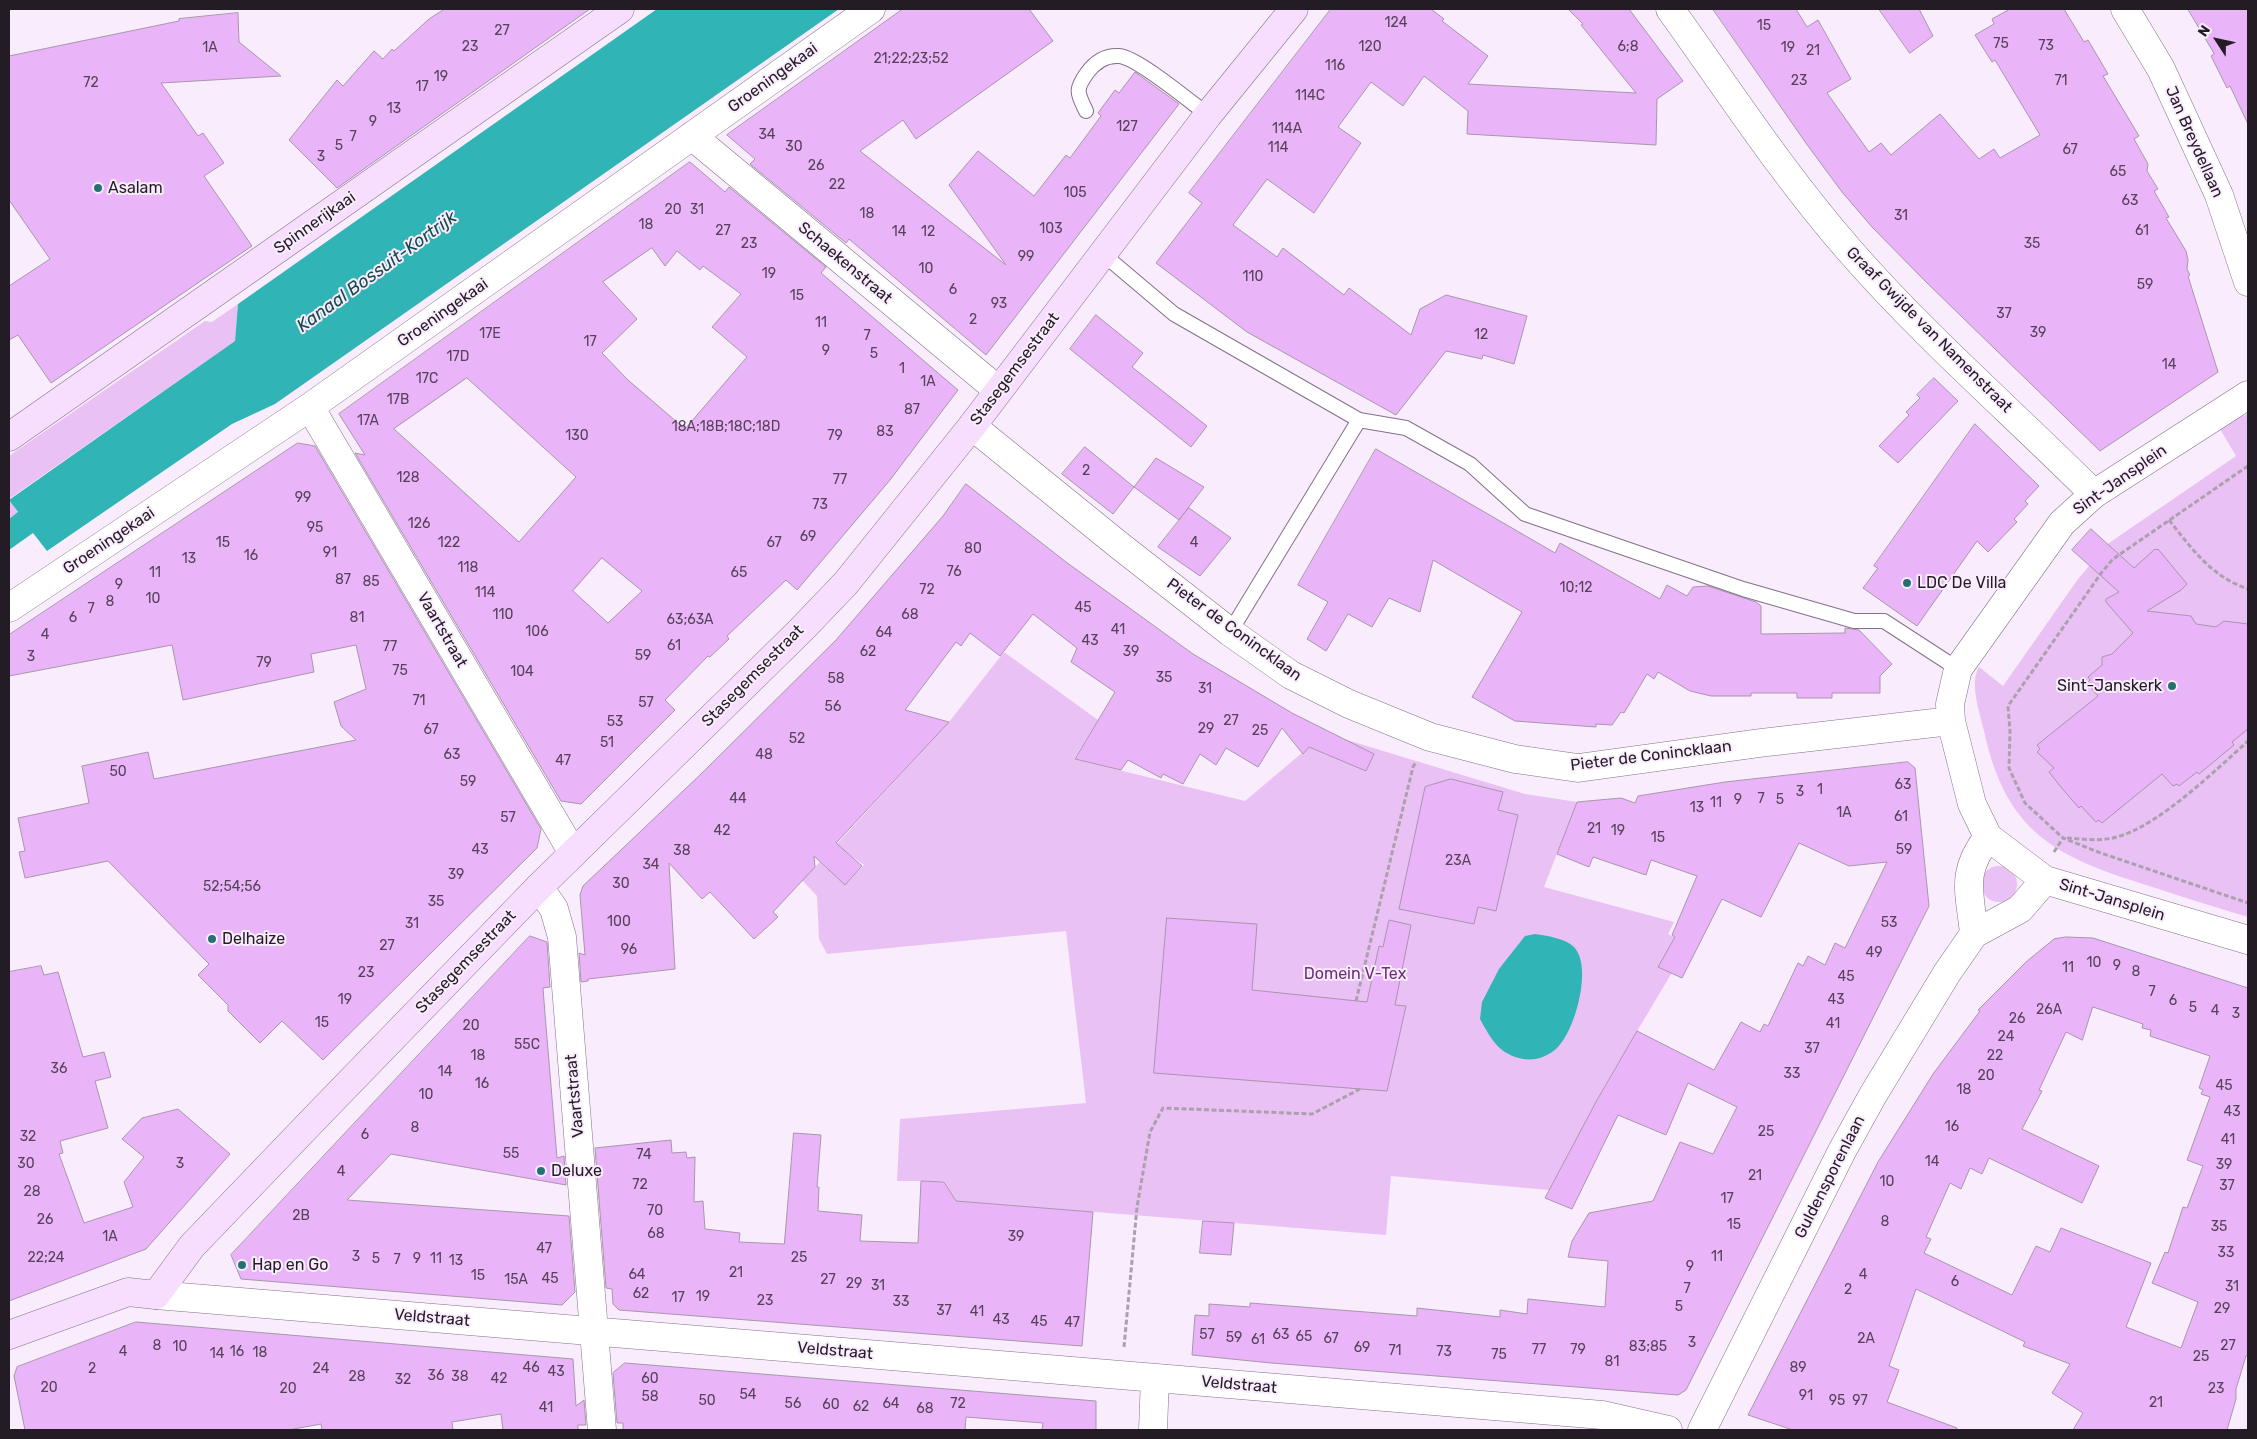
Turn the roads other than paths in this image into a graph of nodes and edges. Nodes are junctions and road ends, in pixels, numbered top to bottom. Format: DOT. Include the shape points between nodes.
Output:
graph roads {
  1 [pos="620,9"];
  2 [pos="871,9"];
  3 [pos="1294,9"];
  4 [pos="1670,9"];
  5 [pos="2125,9"];
  6 [pos="1086,111"];
  7 [pos="1208,115"];
  8 [pos="692,136"];
  9 [pos="1103,254"];
  10 [pos="2248,282"];
  11 [pos="998,390"];
  12 [pos="2248,395"];
  13 [pos="310,407"];
  14 [pos="1359,420"];
  15 [pos="972,426"];
  16 [pos="9,437"];
  17 [pos="2094,494"];
  18 [pos="9,608"];
  19 [pos="1230,632"];
  20 [pos="1958,669"];
  21 [pos="1951,721"];
  22 [pos="1988,837"];
  23 [pos="573,853"];
  24 [pos="2045,880"];
  25 [pos="539,887"];
  26 [pos="1974,934"];
  27 [pos="2248,940"];
  28 [pos="156,1295"];
  29 [pos="595,1332"];
  30 [pos="9,1335"];
  31 [pos="1156,1378"];
  32 [pos="602,1430"];
  33 [pos="1153,1430"];
  34 [pos="1668,1430"];
  35 [pos="1702,1430"];
  1 -- 16 [label="street, Spinnerijkaai"];
  2 -- 8 [label="street, Groeningekaai"];
  3 -- 7 [label="street, Stasegemsestraat"];
  4 -- 17 [label="street, Graaf Gwijde van Namenstraat" via="1810,204 1851,252 1894,299"];
  5 -- 10 [label="street, Jan Breydellaan" via="2161,69 2219,196"];
  6 -- 7 [label="lane" via="1078,86 1094,64 1104,58 1120,56 1136,62"];
  7 -- 9 [label="street, Stasegemsestraat"];
  8 -- 11 [label="street, Schaekenstraat"];
  8 -- 13 [label="street, Groeningekaai"];
  9 -- 11 [label="street, Stasegemsestraat"];
  9 -- 14 [label="lane" via="1174,314"];
  11 -- 15 [label="street, Stasegemsestraat"];
  12 -- 17 [label="street, Sint-Jansplein"];
  13 -- 18 [label="street, Groeningekaai"];
  13 -- 23 [label="street, Vaartstraat"];
  14 -- 19 [label="lane"];
  14 -- 20 [label="lane" via="1406,428 1470,464 1525,514 1743,589 1854,620 1884,621"];
  15 -- 19 [label="street, Pieter de Conincklaan"];
  15 -- 23 [label="street, Stasegemsestraat" via="846,583"];
  17 -- 20 [label="street, Sint-Jansplein" via="2062,523"];
  19 -- 21 [label="street, Pieter de Conincklaan" via="1291,675 1349,704 1430,737 1515,759 1578,768"];
  20 -- 21 [label="street, Sint-Jansplein" via="1950,704"];
  21 -- 22 [label="street" via="1972,804"];
  22 -- 24 [label="street, Sint-Jansplein"];
  22 -- 26 [label="street" via="1969,876"];
  23 -- 25 [label="street, Stasegemsestraat"];
  24 -- 26 [label="street, Guldensporenlaan" via="2020,909"];
  24 -- 27 [label="street, Sint-Jansplein"];
  25 -- 28 [label="street, Stasegemsestraat" via="192,1246"];
  25 -- 29 [label="street, Vaartstraat" via="554,909 562,937"];
  26 -- 35 [label="street, Guldensporenlaan" via="1873,1095"];
  28 -- 29 [label="street, Veldstraat"];
  28 -- 30 [label="street, Veldstraat" via="128,1292"];
  29 -- 31 [label="street, Veldstraat"];
  29 -- 32 [label="street, Vaartstraat"];
  31 -- 33 [label="street"];
  31 -- 34 [label="street, Veldstraat" via="1602,1415"];
}
